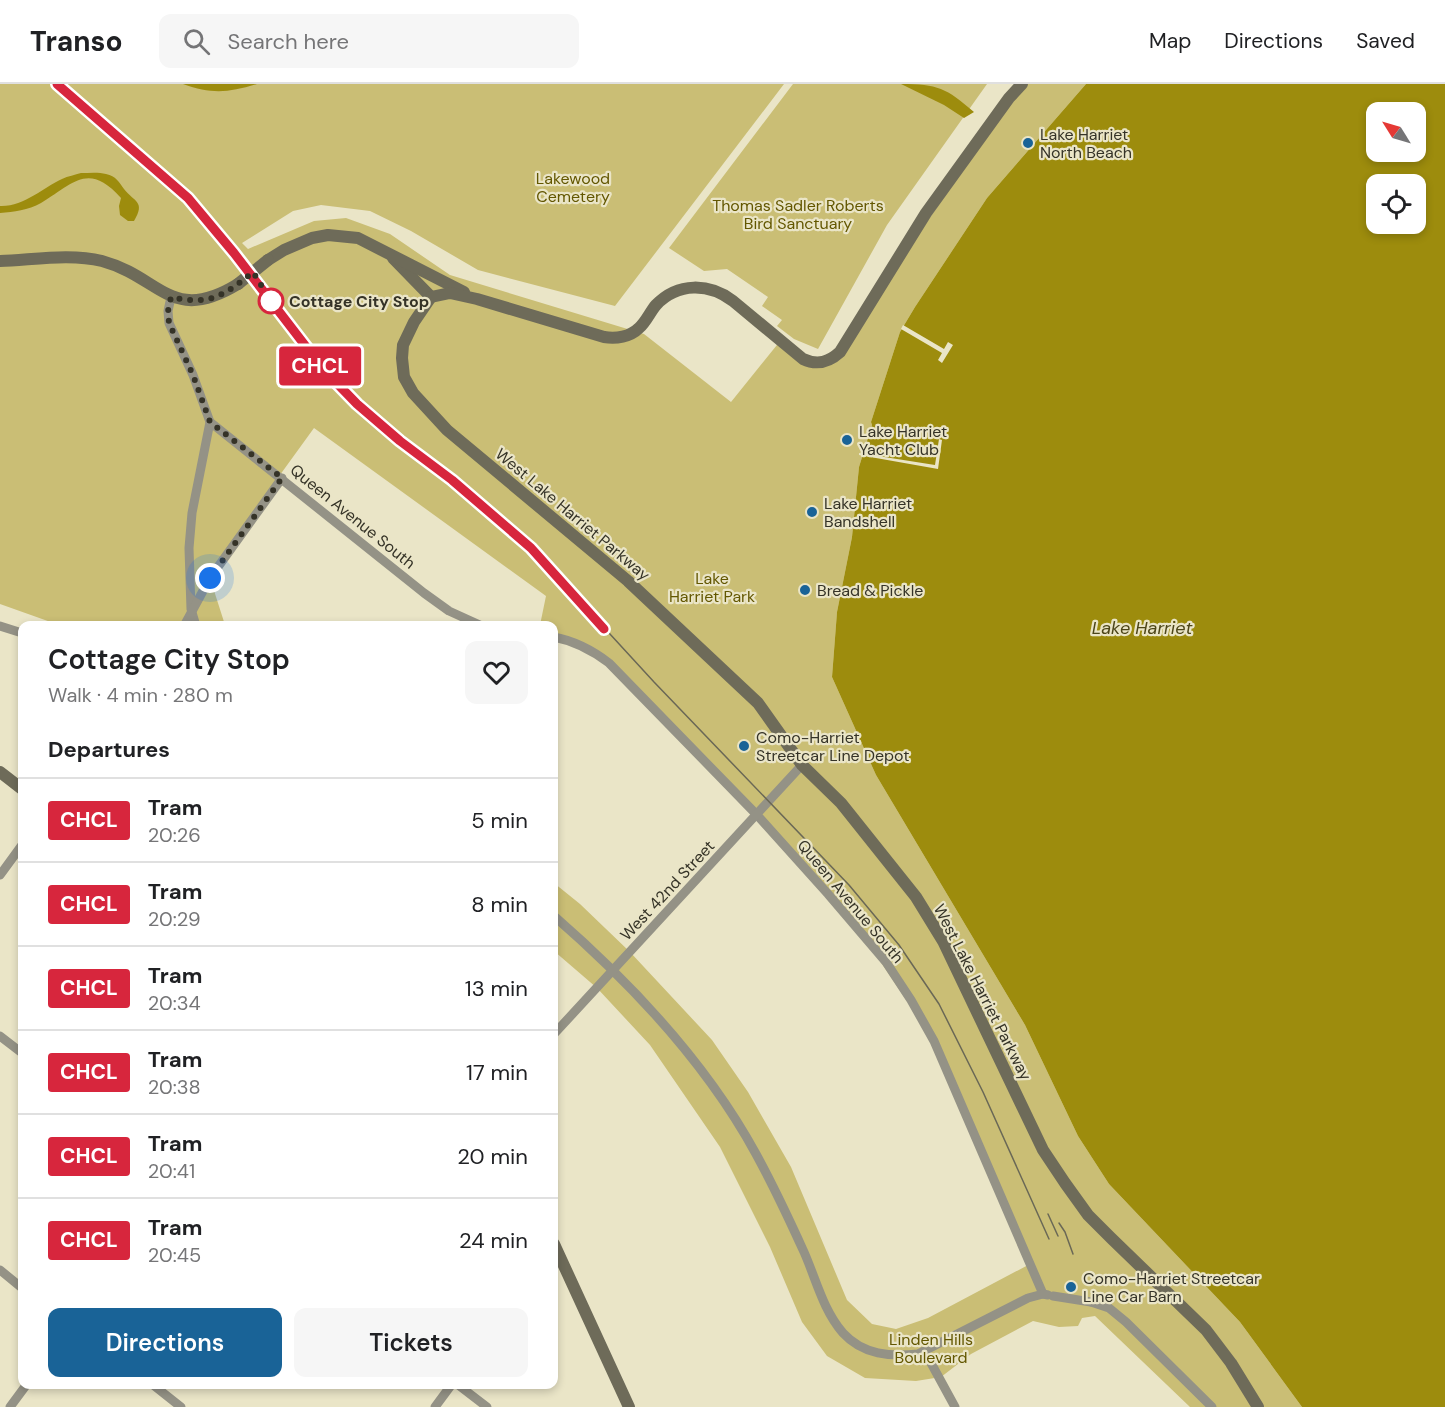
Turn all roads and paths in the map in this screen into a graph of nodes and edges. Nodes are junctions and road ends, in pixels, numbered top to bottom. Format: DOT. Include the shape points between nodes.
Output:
graph roads {
  1 [pos="1022,84"];
  2 [pos="388,253"];
  3 [pos="0,261"];
  4 [pos="171,297"];
  5 [pos="431,297"];
  6 [pos="477,299"];
  7 [pos="210,422"];
  8 [pos="282,478"];
  9 [pos="191,609"];
  10 [pos="186,621"];
  11 [pos="195,621"];
  12 [pos="471,621"];
  13 [pos="0,626"];
  14 [pos="18,632"];
  15 [pos="558,639"];
  16 [pos="802,765"];
  17 [pos="0,772"];
  18 [pos="18,786"];
  19 [pos="757,815"];
  20 [pos="18,850"];
  21 [pos="0,875"];
  22 [pos="558,920"];
  23 [pos="614,969"];
  24 [pos="558,1030"];
  25 [pos="0,1036"];
  26 [pos="18,1050"];
  27 [pos="558,1255"];
  28 [pos="0,1270"];
  29 [pos="18,1285"];
  30 [pos="1043,1294"];
  31 [pos="925,1352"];
  32 [pos="23,1389"];
  33 [pos="158,1389"];
  34 [pos="448,1389"];
  35 [pos="464,1389"];
  36 [pos="10,1407"];
  37 [pos="181,1407"];
  38 [pos="435,1407"];
  39 [pos="486,1407"];
  40 [pos="629,1407"];
  41 [pos="955,1407"];
  42 [pos="1212,1407"];
  43 [pos="1258,1407"];
  1 -- 6 [label="street" via="926,213 832,359 816,363 803,358 733,301 710,288 671,294 658,303 640,328 622,337 604,338"];
  2 -- 4 [label="street, bridge" via="358,238 312,238 268,260 220,295 189,301"];
  2 -- 5 [label="street"];
  2 -- 6 [label="street"];
  3 -- 4 [label="street" via="101,261"];
  4 -- 7 [label="street" via="169,323"];
  5 -- 6 [label="street" via="450,293"];
  5 -- 16 [label="street, West Lake Harriet Parkway" via="403,345 404,377 413,393 447,430 628,581 746,691"];
  7 -- 8 [label="street, Queen Avenue South"];
  7 -- 9 [label="street" via="192,513"];
  8 -- 9 [label="street"];
  8 -- 12 [label="street, Queen Avenue South" via="441,605"];
  9 -- 10 [label="street"];
  9 -- 11 [label="street"];
  13 -- 14 [label="street"];
  15 -- 19 [label="street, Queen Avenue South" via="593,651 609,663"];
  16 -- 19 [label="street, West 42nd Street"];
  16 -- 43 [label="street, West Lake Harriet Parkway" via="841,803 916,897 943,941 1043,1150 1065,1183 1088,1215 1206,1330"];
  17 -- 18 [label="street"];
  19 -- 23 [label="street, West 42nd Street"];
  19 -- 30 [label="street, Queen Avenue South" via="857,927 911,1000 934,1041"];
  20 -- 21 [label="street"];
  22 -- 23 [label="street"];
  23 -- 24 [label="street, West 42nd Street"];
  23 -- 31 [label="street" via="666,1026 728,1108 756,1153 833,1319 845,1335 879,1354"];
  25 -- 26 [label="street"];
  27 -- 40 [label="street"];
  28 -- 29 [label="street"];
  30 -- 31 [label="street" via="1028,1298"];
  30 -- 42 [label="street, bridge" via="1109,1308"];
  31 -- 41 [label="street"];
  32 -- 36 [label="street"];
  33 -- 37 [label="street"];
  34 -- 38 [label="street"];
  35 -- 39 [label="street"];
}
